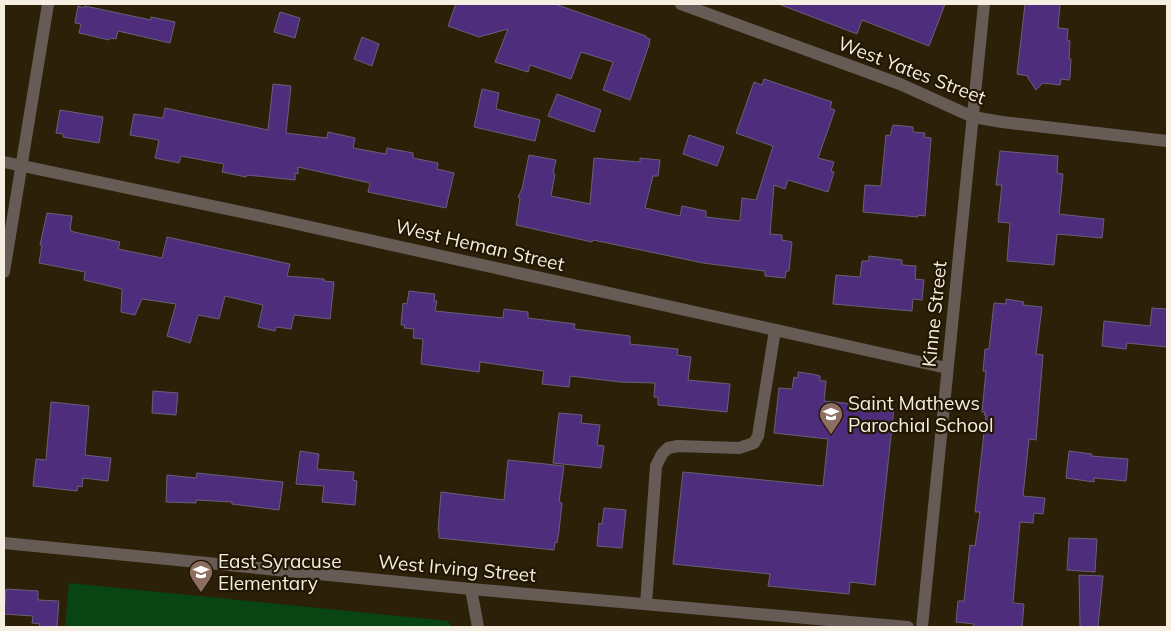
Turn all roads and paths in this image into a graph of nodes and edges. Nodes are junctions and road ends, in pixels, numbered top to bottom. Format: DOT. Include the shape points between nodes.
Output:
graph roads {
  1 [pos="48,4"];
  2 [pos="681,4"];
  3 [pos="984,4"];
  4 [pos="974,117"];
  5 [pos="1167,141"];
  6 [pos="4,162"];
  7 [pos="21,166"];
  8 [pos="4,272"];
  9 [pos="775,330"];
  10 [pos="947,368"];
  11 [pos="4,543"];
  12 [pos="471,589"];
  13 [pos="646,604"];
  14 [pos="478,627"];
  15 [pos="908,627"];
  16 [pos="922,627"];
  1 -- 7 [label="street"];
  2 -- 4 [label="street, West Yates Street" via="900,84"];
  3 -- 4 [label="street, Kinne Street"];
  4 -- 5 [label="street, West Yates Street"];
  4 -- 10 [label="street, Kinne Street"];
  6 -- 7 [label="street, West Heman Street"];
  7 -- 8 [label="street"];
  7 -- 9 [label="street, West Heman Street"];
  9 -- 10 [label="street, West Heman Street"];
  9 -- 13 [label="street" via="758,436 754,443 739,448 668,448 656,466"];
  10 -- 16 [label="street, Kinne Street"];
  11 -- 12 [label="street, West Irving Street"];
  12 -- 13 [label="street, West Irving Street"];
  12 -- 14 [label="street"];
  13 -- 15 [label="street, West Irving Street"];
}
